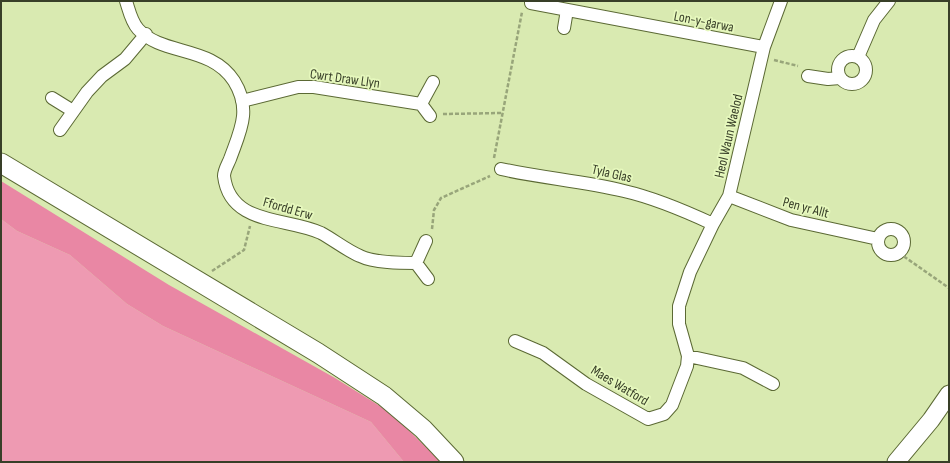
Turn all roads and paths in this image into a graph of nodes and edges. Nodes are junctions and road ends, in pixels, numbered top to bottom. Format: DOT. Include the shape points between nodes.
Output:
graph roads {
  1 [pos="126,1"];
  2 [pos="781,1"];
  3 [pos="889,1"];
  4 [pos="527,6"];
  5 [pos="568,10"];
  6 [pos="564,28"];
  7 [pos="146,34"];
  8 [pos="763,52"];
  9 [pos="858,57"];
  10 [pos="808,76"];
  11 [pos="840,78"];
  12 [pos="433,82"];
  13 [pos="52,98"];
  14 [pos="242,101"];
  15 [pos="421,104"];
  16 [pos="73,111"];
  17 [pos="502,113"];
  18 [pos="430,116"];
  19 [pos="60,130"];
  20 [pos="1,163"];
  21 [pos="500,169"];
  22 [pos="729,196"];
  23 [pos="713,224"];
  24 [pos="249,229"];
  25 [pos="878,239"];
  26 [pos="426,241"];
  27 [pos="899,253"];
  28 [pos="416,263"];
  29 [pos="690,272"];
  30 [pos="428,280"];
  31 [pos="202,283"];
  32 [pos="949,288"];
  33 [pos="515,341"];
  34 [pos="688,356"];
  35 [pos="773,384"];
  36 [pos="949,394"];
  37 [pos="454,462"];
  38 [pos="896,462"];
  1 -- 7 [label="street, Ffordd Erw" via="138,29"];
  2 -- 8 [label="street, Heol Waun Waelod"];
  3 -- 9 [label="street" via="874,20"];
  4 -- 5 [label="street, Lon-y-garwa"];
  4 -- 17 [label="path"];
  5 -- 6 [label="street"];
  5 -- 8 [label="street, Lon-y-garwa"];
  7 -- 14 [label="street, Ffordd Erw" via="155,41 209,58 234,81"];
  7 -- 16 [label="street" via="125,59 102,76"];
  8 -- 10 [label="path" via="803,68"];
  8 -- 22 [label="street, Heol Waun Waelod"];
  9 -- 11 [label="street" via="851,56 841,61 838,72"];
  9 -- 11 [label="street" via="867,66 865,78 856,84 850,84"];
  10 -- 11 [label="street"];
  12 -- 15 [label="street"];
  13 -- 16 [label="street"];
  14 -- 15 [label="street, Cwrt Draw Llyn" via="298,87 314,87"];
  14 -- 28 [label="street, Ffordd Erw" via="245,114 243,125 224,174 233,200 257,216 320,233 361,257"];
  15 -- 18 [label="street"];
  16 -- 19 [label="street"];
  17 -- 18 [label="path"];
  17 -- 21 [label="path" via="494,157"];
  20 -- 31 [label="main road"];
  21 -- 23 [label="street, Tyla Glas" via="626,191"];
  21 -- 26 [label="path" via="441,198 434,210 432,233"];
  22 -- 23 [label="street, Heol Waun Waelod"];
  22 -- 25 [label="street, Pen yr Allt" via="791,220"];
  23 -- 29 [label="street, Heol Waun Waelod"];
  24 -- 31 [label="path" via="244,250 214,269"];
  25 -- 27 [label="street" via="882,252 890,255"];
  25 -- 27 [label="street" via="879,235 890,228 898,230 904,237 904,245"];
  26 -- 28 [label="street"];
  27 -- 32 [label="path"];
  28 -- 30 [label="street"];
  29 -- 34 [label="street, Maes Watford" via="679,306 679,324"];
  31 -- 37 [label="main road" via="384,396 423,429"];
  33 -- 34 [label="street, Maes Watford" via="543,353 586,384 648,419 664,414 672,406 685,372"];
  34 -- 35 [label="street" via="742,368"];
  36 -- 38 [label="street" via="932,420"];
}
